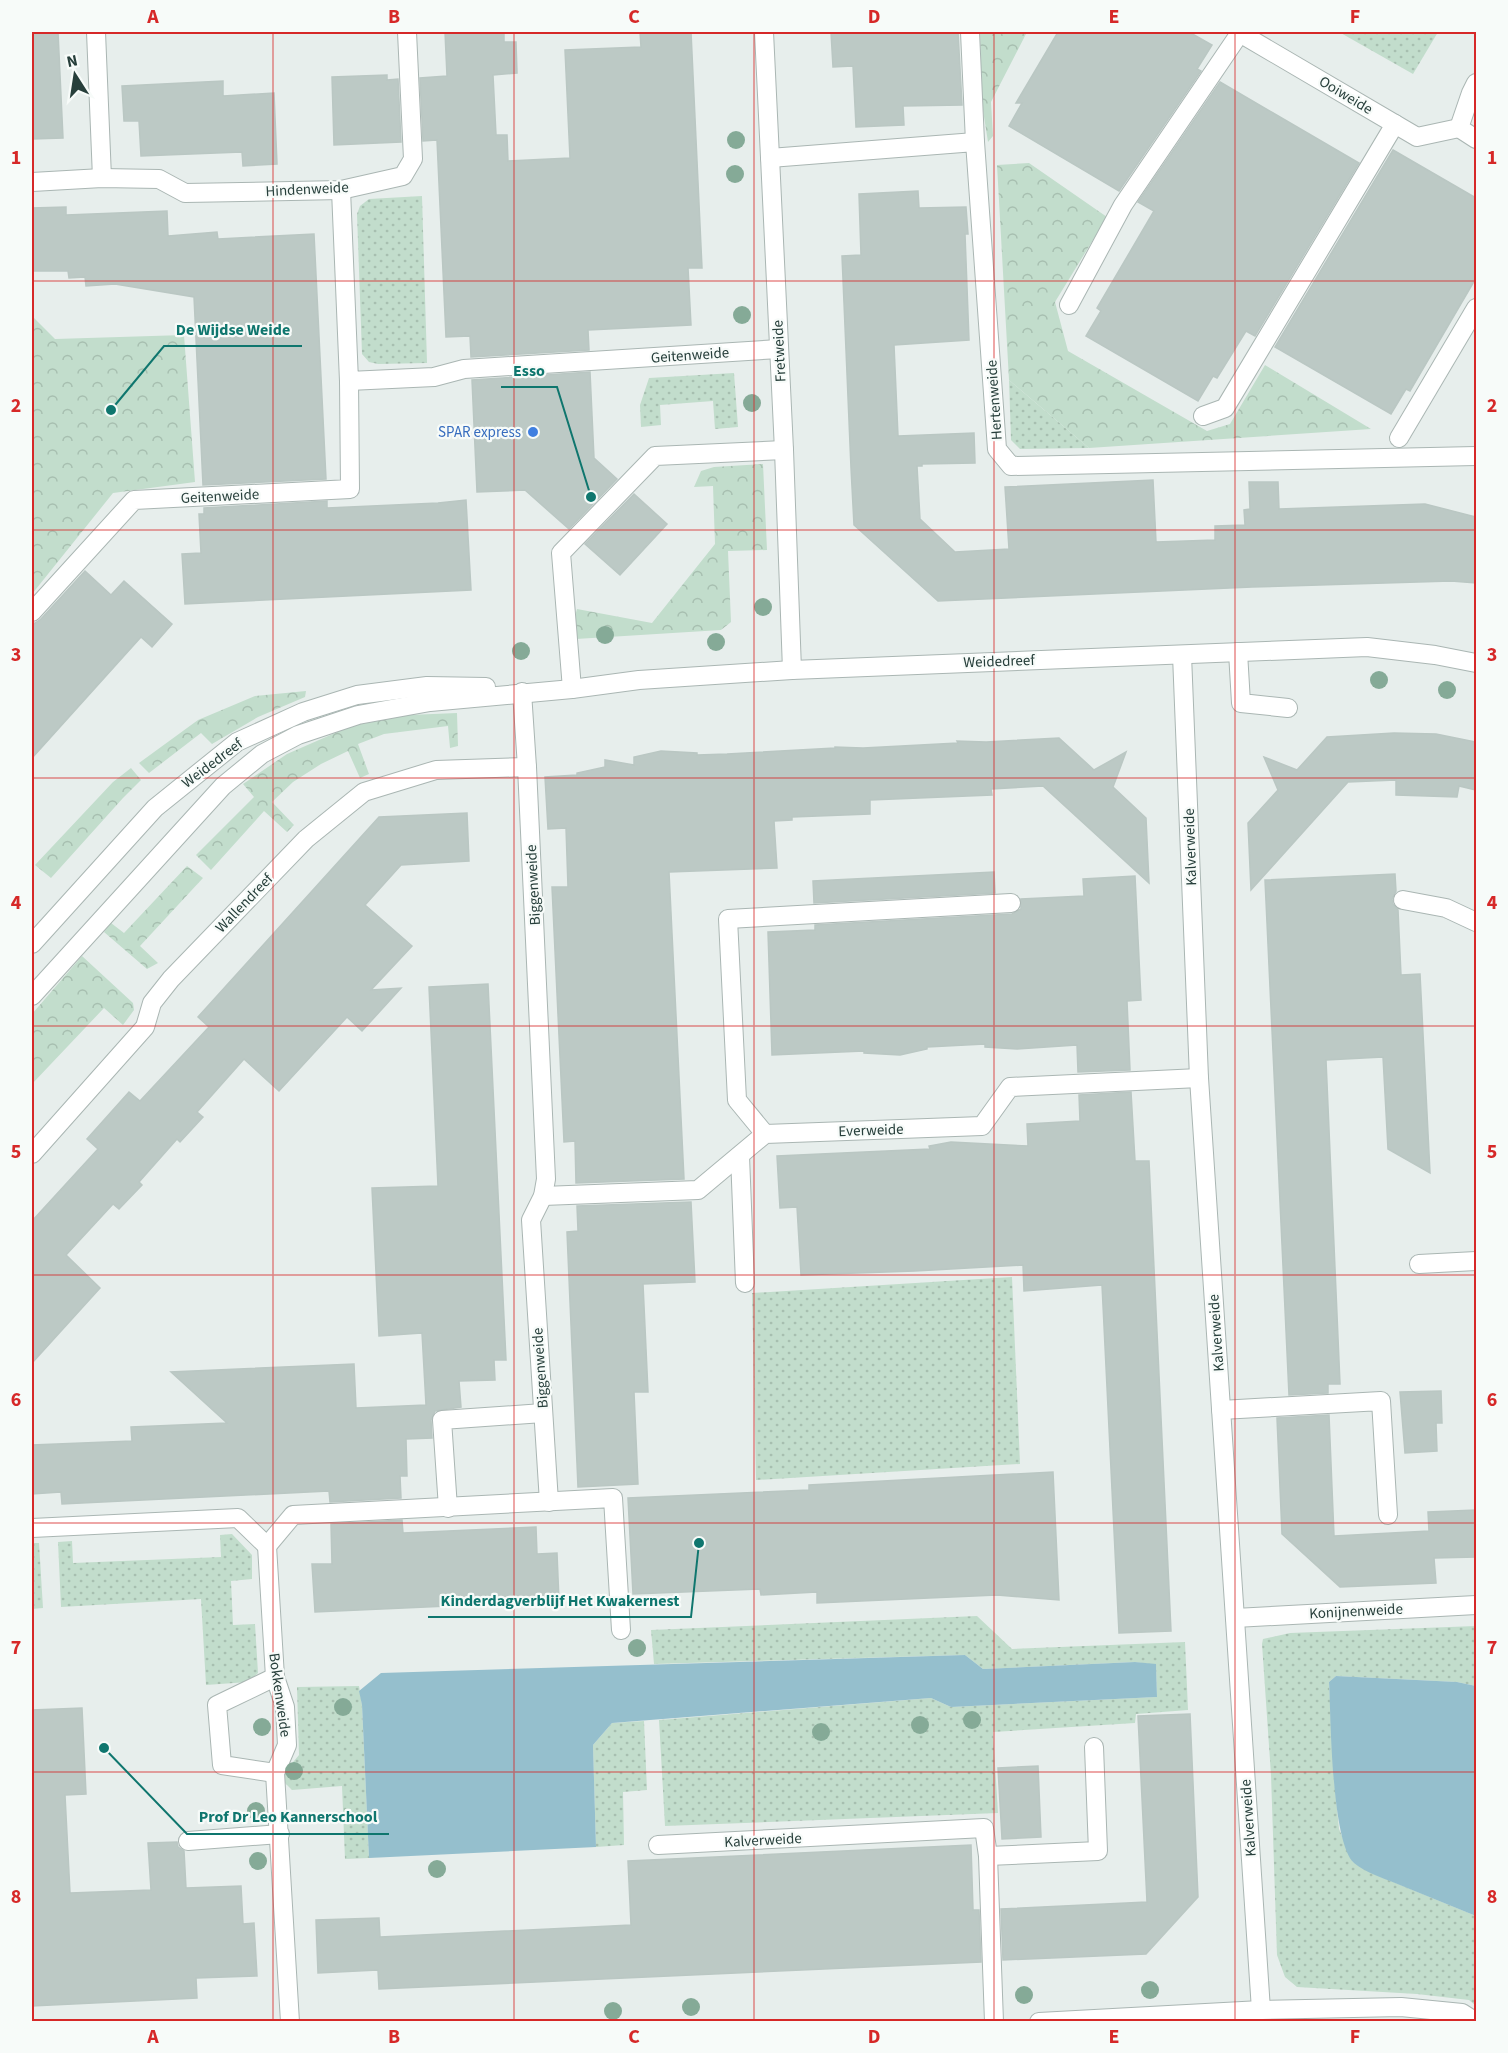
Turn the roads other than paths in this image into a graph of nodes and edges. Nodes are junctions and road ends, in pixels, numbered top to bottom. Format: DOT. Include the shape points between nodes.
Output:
graph roads {
  1 [pos="96,32"];
  2 [pos="407,32"];
  3 [pos="764,32"];
  4 [pos="970,32"];
  5 [pos="1239,32"];
  6 [pos="1476,83"];
  7 [pos="1395,124"];
  8 [pos="1459,128"];
  9 [pos="1476,139"];
  10 [pos="975,142"];
  11 [pos="770,158"];
  12 [pos="102,178"];
  13 [pos="32,182"];
  14 [pos="341,190"];
  15 [pos="1069,305"];
  16 [pos="1476,308"];
  17 [pos="779,349"];
  18 [pos="349,381"];
  19 [pos="1203,416"];
  20 [pos="1399,438"];
  21 [pos="784,450"];
  22 [pos="1476,456"];
  23 [pos="32,612"];
  24 [pos="1238,652"];
  25 [pos="1182,655"];
  26 [pos="1476,663"];
  27 [pos="792,670"];
  28 [pos="572,689"];
  29 [pos="522,692"];
  30 [pos="1288,708"];
  31 [pos="527,767"];
  32 [pos="1403,900"];
  33 [pos="1011,903"];
  34 [pos="1476,922"];
  35 [pos="32,944"];
  36 [pos="32,996"];
  37 [pos="1199,1078"];
  38 [pos="765,1134"];
  39 [pos="32,1154"];
  40 [pos="740,1156"];
  41 [pos="543,1196"];
  42 [pos="1476,1261"];
  43 [pos="1419,1264"];
  44 [pos="745,1283"];
  45 [pos="1221,1410"];
  46 [pos="543,1413"];
  47 [pos="549,1502"];
  48 [pos="448,1508"];
  49 [pos="1388,1515"];
  50 [pos="32,1528"];
  51 [pos="267,1546"];
  52 [pos="1476,1605"];
  53 [pos="1235,1618"];
  54 [pos="621,1630"];
  55 [pos="275,1677"];
  56 [pos="1094,1747"];
  57 [pos="275,1773"];
  58 [pos="280,1834"];
  59 [pos="188,1841"];
  60 [pos="658,1845"];
  61 [pos="988,1856"];
  62 [pos="1261,2010"];
  63 [pos="290,2022"];
  64 [pos="994,2022"];
  65 [pos="1039,2022"];
  66 [pos="1476,2022"];
  1 -- 12 [label="street"];
  2 -- 14 [label="street, Hindenweide" via="413,159 403,176"];
  3 -- 11 [label="street, Fretweide"];
  4 -- 10 [label="street"];
  5 -- 7 [label="street, Ooiweide"];
  5 -- 15 [label="street" via="1124,205"];
  6 -- 8 [label="street"];
  7 -- 8 [label="street, Ooiweide" via="1417,137"];
  7 -- 19 [label="street" via="1225,408"];
  8 -- 9 [label="street"];
  10 -- 11 [label="street"];
  10 -- 22 [label="street, Hertenweide" via="997,449 1011,466"];
  11 -- 17 [label="street, Fretweide"];
  12 -- 13 [label="street, Hindenweide"];
  12 -- 14 [label="street, Hindenweide" via="159,179 185,194"];
  14 -- 18 [label="street, Geitenweide"];
  16 -- 20 [label="street"];
  17 -- 18 [label="street, Geitenweide" via="464,369 434,377"];
  17 -- 21 [label="street, Fretweide"];
  18 -- 23 [label="street, Geitenweide" via="351,489 134,500"];
  21 -- 27 [label="street, Fretweide"];
  21 -- 28 [label="street" via="655,456 561,553"];
  24 -- 25 [label="street, Weidedreef"];
  24 -- 26 [label="street, Weidedreef" via="1367,647"];
  24 -- 30 [label="street" via="1241,704"];
  25 -- 27 [label="street, Weidedreef"];
  25 -- 37 [label="street, Kalverweide"];
  27 -- 28 [label="street, Weidedreef" via="639,680"];
  28 -- 29 [label="street, Weidedreef"];
  29 -- 31 [label="street, Biggenweide"];
  29 -- 35 [label="street, Weidedreef" via="480,686 427,686 357,695 303,712 237,742 155,808"];
  29 -- 36 [label="street, Weidedreef" via="358,715 298,735 262,754 223,786"];
  31 -- 39 [label="street, Wallendreef" via="436,770 364,792 306,839 171,979 152,1003 145,1027"];
  31 -- 41 [label="street, Biggenweide" via="546,1179"];
  32 -- 34 [label="street" via="1446,908"];
  33 -- 38 [label="street" via="728,919 737,1100"];
  37 -- 38 [label="street, Everweide" via="1010,1087 982,1126"];
  37 -- 45 [label="street, Kalverweide"];
  38 -- 40 [label="street"];
  40 -- 41 [label="street" via="698,1190"];
  40 -- 44 [label="street"];
  41 -- 46 [label="street, Biggenweide" via="531,1220"];
  42 -- 43 [label="street"];
  45 -- 49 [label="street" via="1381,1401"];
  45 -- 53 [label="street, Kalverweide"];
  46 -- 47 [label="street, Biggenweide"];
  46 -- 48 [label="street" via="442,1419"];
  47 -- 48 [label="street"];
  47 -- 54 [label="street" via="614,1498"];
  48 -- 51 [label="street" via="293,1515"];
  50 -- 51 [label="street" via="238,1518"];
  51 -- 55 [label="street, Bokkenweide"];
  52 -- 53 [label="street, Konijnenweide"];
  53 -- 62 [label="street, Kalverweide"];
  55 -- 57 [label="street, Bokkenweide" via="285,1707 287,1745"];
  55 -- 57 [label="street" via="217,1705 222,1765"];
  56 -- 61 [label="street" via="1098,1851"];
  57 -- 58 [label="street, Bokkenweide"];
  58 -- 59 [label="street"];
  58 -- 63 [label="street, Bokkenweide"];
  60 -- 61 [label="street, Kalverweide" via="984,1828"];
  61 -- 64 [label="street, Kalverweide"];
  62 -- 65 [label="street"];
  62 -- 66 [label="street" via="1401,2007 1462,2013"];
}
